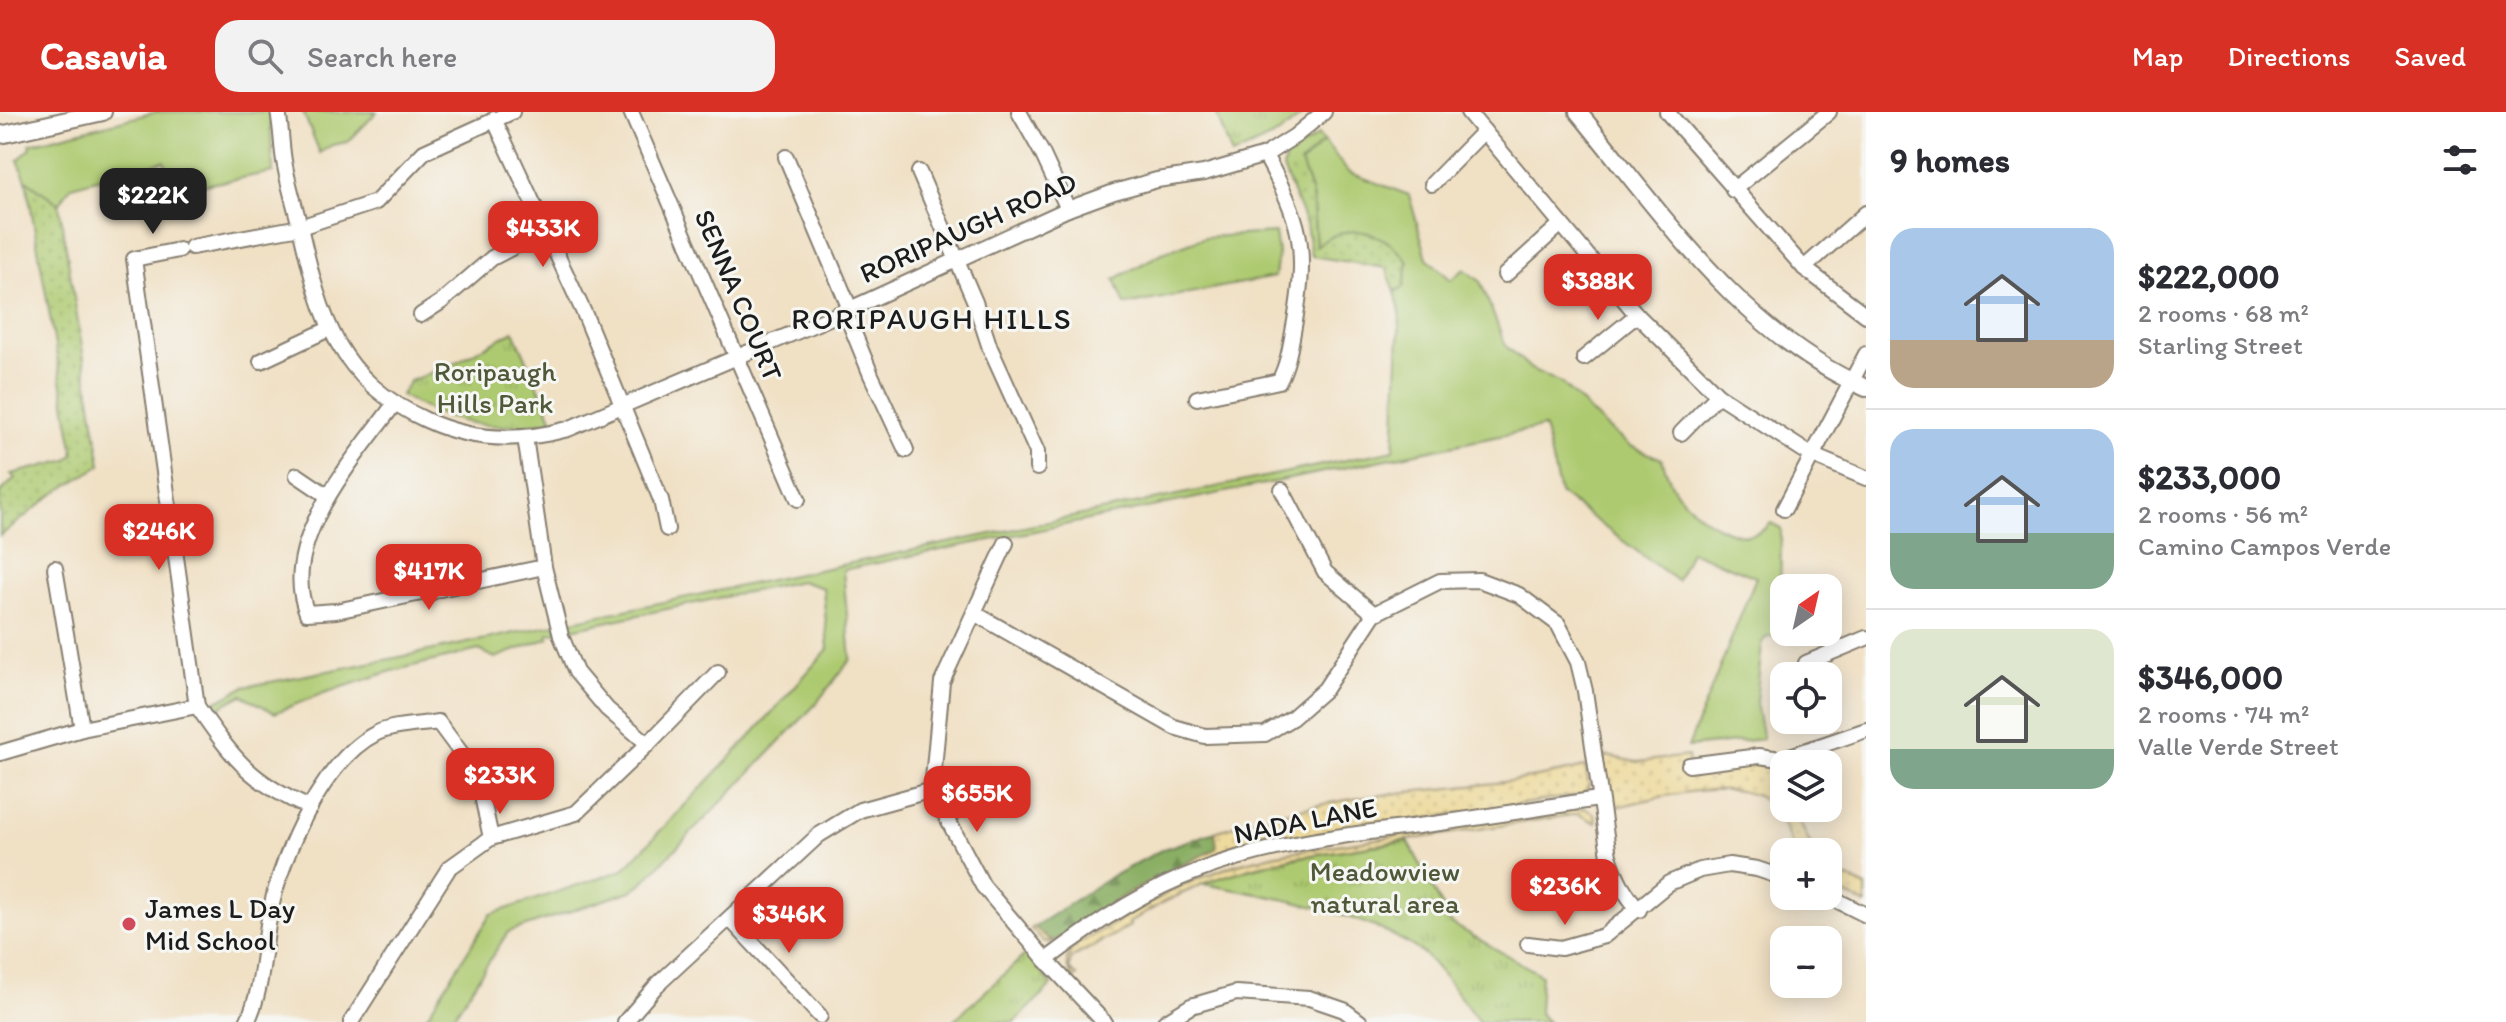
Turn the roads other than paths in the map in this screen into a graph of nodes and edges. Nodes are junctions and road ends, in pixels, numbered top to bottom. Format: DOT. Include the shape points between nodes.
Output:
graph roads {
  1 [pos="103,112"];
  2 [pos="278,112"];
  3 [pos="512,112"];
  4 [pos="631,112"];
  5 [pos="1019,112"];
  6 [pos="1324,112"];
  7 [pos="1468,112"];
  8 [pos="1578,112"];
  9 [pos="1829,112"];
  10 [pos="1671,113"];
  11 [pos="494,119"];
  12 [pos="1484,131"];
  13 [pos="0,135"];
  14 [pos="1265,155"];
  15 [pos="786,157"];
  16 [pos="919,172"];
  17 [pos="1432,184"];
  18 [pos="1733,190"];
  19 [pos="1068,209"];
  20 [pos="1866,213"];
  21 [pos="1561,224"];
  22 [pos="300,227"];
  23 [pos="546,230"];
  24 [pos="958,261"];
  25 [pos="1804,268"];
  26 [pos="1505,275"];
  27 [pos="848,310"];
  28 [pos="421,315"];
  29 [pos="1637,315"];
  30 [pos="1866,315"];
  31 [pos="329,329"];
  32 [pos="1866,354"];
  33 [pos="737,357"];
  34 [pos="1584,358"];
  35 [pos="261,361"];
  36 [pos="1858,384"];
  37 [pos="1718,395"];
  38 [pos="1197,398"];
  39 [pos="395,403"];
  40 [pos="621,405"];
  41 [pos="1681,433"];
  42 [pos="525,437"];
  43 [pos="906,450"];
  44 [pos="1811,455"];
  45 [pos="1037,468"];
  46 [pos="297,475"];
  47 [pos="1866,478"];
  48 [pos="1282,490"];
  49 [pos="328,496"];
  50 [pos="798,499"];
  51 [pos="1784,509"];
  52 [pos="667,529"];
  53 [pos="1006,543"];
  54 [pos="426,554"];
  55 [pos="544,567"];
  56 [pos="55,568"];
  57 [pos="433,592"];
  58 [pos="974,613"];
  59 [pos="1374,614"];
  60 [pos="1866,638"];
  61 [pos="1808,662"];
  62 [pos="718,672"];
  63 [pos="197,706"];
  64 [pos="82,729"];
  65 [pos="1866,730"];
  66 [pos="648,744"];
  67 [pos="0,753"];
  68 [pos="1689,765"];
  69 [pos="932,790"];
  70 [pos="1599,799"];
  71 [pos="310,808"];
  72 [pos="491,838"];
  73 [pos="1770,873"];
  74 [pos="1842,903"];
  75 [pos="1639,910"];
  76 [pos="1866,915"];
  77 [pos="730,919"];
  78 [pos="1528,944"];
  79 [pos="1046,960"];
  80 [pos="820,1016"];
  81 [pos="252,1020"];
  82 [pos="351,1022"];
  83 [pos="625,1022"];
  84 [pos="1104,1022"];
  85 [pos="1165,1022"];
  86 [pos="1360,1022"];
  1 -- 13 [label="main road"];
  2 -- 22 [label="street, RORIPAUGH ROAD"];
  3 -- 11 [label="street"];
  4 -- 33 [label="street, SENNA COURT"];
  5 -- 19 [label="street"];
  6 -- 14 [label="street, RORIPAUGH ROAD"];
  7 -- 12 [label="street"];
  8 -- 36 [label="main road" via="1733,295 1799,351"];
  9 -- 18 [label="street"];
  10 -- 18 [label="street"];
  11 -- 22 [label="street" via="424,152 376,202"];
  11 -- 23 [label="street"];
  12 -- 17 [label="street"];
  12 -- 21 [label="street"];
  14 -- 19 [label="street, RORIPAUGH ROAD" via="1157,180"];
  14 -- 38 [label="street" via="1294,214 1302,249 1303,276 1287,365 1279,381"];
  15 -- 27 [label="street"];
  16 -- 24 [label="street"];
  18 -- 25 [label="street"];
  19 -- 24 [label="street, RORIPAUGH ROAD"];
  20 -- 25 [label="street"];
  21 -- 26 [label="street"];
  21 -- 29 [label="street"];
  22 -- 31 [label="street, RORIPAUGH ROAD"];
  22 -- 63 [label="street" via="134,259"];
  23 -- 28 [label="street" via="492,258"];
  23 -- 40 [label="street"];
  24 -- 27 [label="street, RORIPAUGH ROAD"];
  24 -- 45 [label="street" via="1037,452"];
  25 -- 30 [label="street"];
  27 -- 33 [label="street, RORIPAUGH ROAD"];
  27 -- 43 [label="street"];
  29 -- 34 [label="street"];
  29 -- 37 [label="street"];
  31 -- 35 [label="street"];
  31 -- 39 [label="street, RORIPAUGH ROAD" via="358,372"];
  32 -- 36 [label="street"];
  33 -- 40 [label="street, RORIPAUGH ROAD"];
  33 -- 50 [label="street, SENNA COURT"];
  36 -- 44 [label="street"];
  37 -- 41 [label="street"];
  37 -- 44 [label="street"];
  39 -- 42 [label="street, RORIPAUGH ROAD" via="453,431"];
  39 -- 49 [label="street"];
  40 -- 42 [label="street, RORIPAUGH ROAD" via="568,429"];
  40 -- 52 [label="street" via="661,500"];
  42 -- 55 [label="street"];
  44 -- 47 [label="street"];
  44 -- 51 [label="street"];
  46 -- 49 [label="street"];
  48 -- 59 [label="street" via="1325,572"];
  49 -- 57 [label="street" via="306,540 302,579 307,613"];
  53 -- 58 [label="street"];
  54 -- 57 [label="street"];
  55 -- 57 [label="street"];
  55 -- 66 [label="street" via="558,628 576,672 607,709"];
  56 -- 64 [label="street"];
  58 -- 59 [label="street" via="1174,727 1232,737 1265,734 1292,718 1325,689"];
  58 -- 69 [label="street" via="942,682"];
  59 -- 70 [label="street" via="1440,581 1472,579 1519,595 1558,624 1578,662 1585,691"];
  60 -- 61 [label="street"];
  62 -- 66 [label="street"];
  63 -- 64 [label="street"];
  63 -- 71 [label="street" via="246,770"];
  64 -- 67 [label="street"];
  65 -- 68 [label="street" via="1781,759 1759,756"];
  66 -- 72 [label="street" via="576,813"];
  69 -- 77 [label="street" via="860,810 819,835"];
  69 -- 79 [label="street" via="983,886"];
  70 -- 75 [label="street" via="1614,873"];
  70 -- 79 [label="street, NADA LANE" via="1357,833 1243,856 1162,888 1086,930"];
  71 -- 72 [label="street" via="343,757 378,732 438,722 470,765"];
  71 -- 81 [label="street" via="271,907"];
  72 -- 82 [label="street" via="449,868"];
  73 -- 75 [label="street" via="1729,865 1700,870 1669,883"];
  74 -- 76 [label="street"];
  75 -- 78 [label="street" via="1604,936 1561,948"];
  77 -- 80 [label="street"];
  77 -- 83 [label="street" via="657,985"];
  79 -- 84 [label="street"];
  85 -- 86 [label="street" via="1191,1006 1236,993 1309,998 1344,1010"];
}
